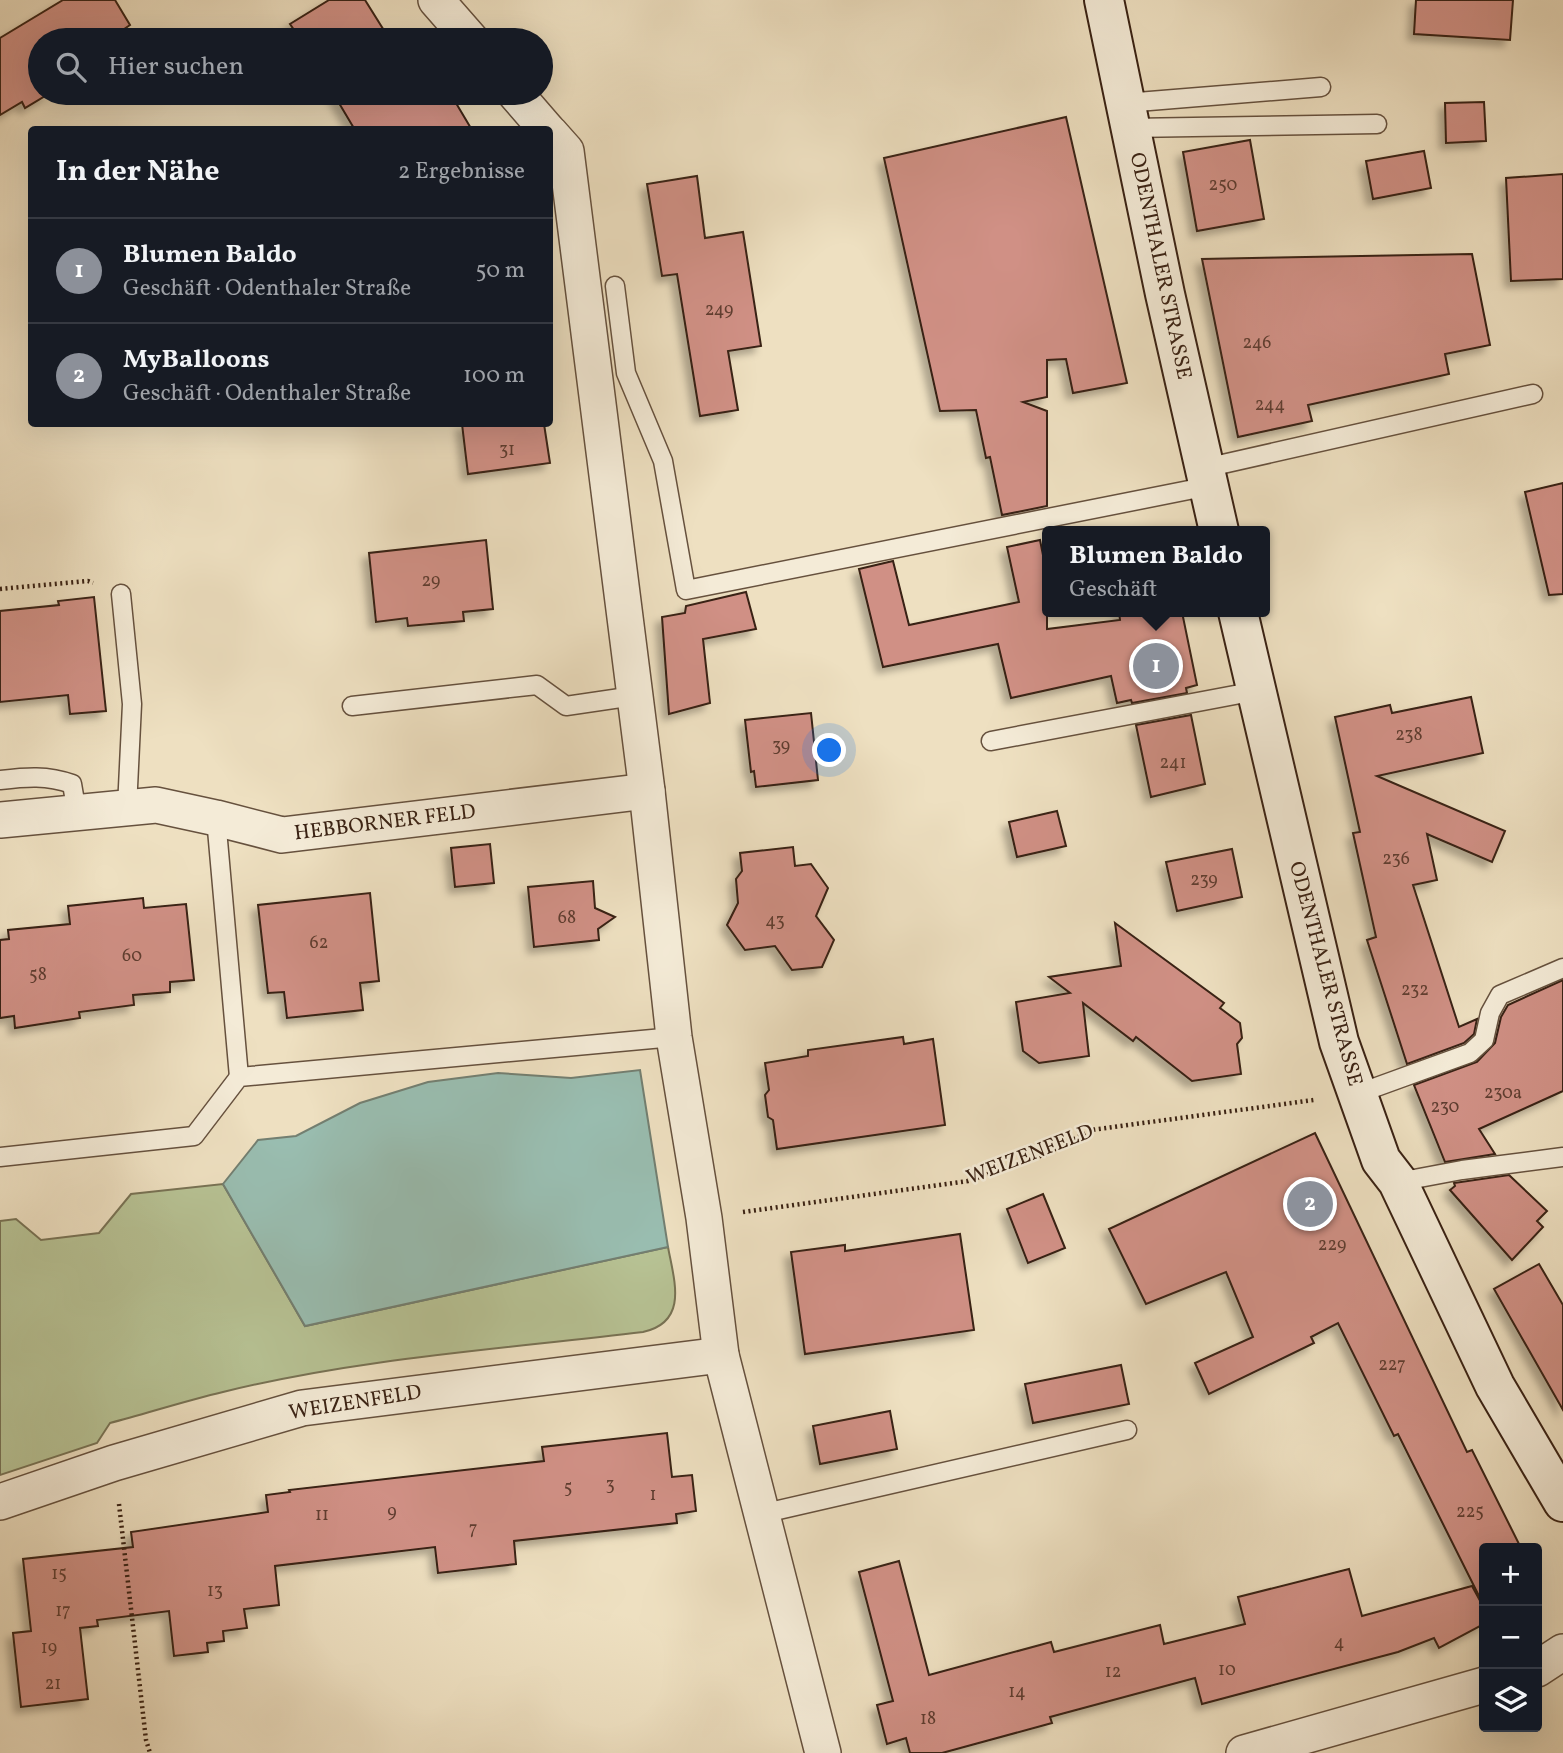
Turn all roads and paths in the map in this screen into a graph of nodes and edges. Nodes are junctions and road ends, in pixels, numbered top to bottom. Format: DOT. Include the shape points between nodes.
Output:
graph roads {
  1 [pos="436,0"];
  2 [pos="1104,0"];
  3 [pos="460,28"];
  4 [pos="1321,87"];
  5 [pos="526,105"];
  6 [pos="1128,116"];
  7 [pos="1377,124"];
  8 [pos="544,126"];
  9 [pos="554,138"];
  10 [pos="615,286"];
  11 [pos="1533,394"];
  12 [pos="1207,477"];
  13 [pos="1218,526"];
  14 [pos="0,589"];
  15 [pos="121,594"];
  16 [pos="1239,617"];
  17 [pos="1256,691"];
  18 [pos="634,696"];
  19 [pos="352,706"];
  20 [pos="991,741"];
  21 [pos="0,780"];
  22 [pos="647,791"];
  23 [pos="127,808"];
  24 [pos="77,813"];
  25 [pos="216,818"];
  26 [pos="0,820"];
  27 [pos="1563,968"];
  28 [pos="674,1037"];
  29 [pos="239,1077"];
  30 [pos="1357,1094"];
  31 [pos="0,1157"];
  32 [pos="1563,1157"];
  33 [pos="1398,1182"];
  34 [pos="704,1218"];
  35 [pos="721,1355"];
  36 [pos="1127,1430"];
  37 [pos="114,1463"];
  38 [pos="0,1502"];
  39 [pos="1563,1502"];
  40 [pos="761,1514"];
  41 [pos="1563,1652"];
  42 [pos="1542,1666"];
  43 [pos="1479,1686"];
  44 [pos="150,1753"];
  45 [pos="823,1753"];
  46 [pos="1244,1753"];
  1 -- 3 [label="street"];
  2 -- 6 [label="main road, ODENTHALER STRASSE"];
  4 -- 6 [label="lane"];
  5 -- 8 [label="street"];
  6 -- 7 [label="lane"];
  6 -- 12 [label="main road, ODENTHALER STRASSE"];
  9 -- 18 [label="street"];
  10 -- 12 [label="lane" via="626,373 663,461 686,590"];
  11 -- 12 [label="lane"];
  12 -- 13 [label="main road, ODENTHALER STRASSE"];
  14 -- 15 [label="path" via="88,581"];
  15 -- 23 [label="lane" via="132,704"];
  16 -- 17 [label="main road, ODENTHALER STRASSE"];
  17 -- 20 [label="lane"];
  17 -- 30 [label="main road, ODENTHALER STRASSE" via="1322,977"];
  18 -- 19 [label="lane" via="566,706 537,685"];
  18 -- 22 [label="street"];
  21 -- 24 [label="lane" via="35,776 72,784"];
  22 -- 25 [label="street, HEBBORNER FELD" via="282,835"];
  22 -- 28 [label="street"];
  23 -- 24 [label="street, HEBBORNER FELD"];
  23 -- 25 [label="street, HEBBORNER FELD" via="156,805"];
  24 -- 26 [label="street, HEBBORNER FELD"];
  25 -- 29 [label="lane"];
  27 -- 30 [label="lane" via="1500,995 1484,1040 1470,1053"];
  28 -- 29 [label="lane"];
  28 -- 34 [label="street"];
  29 -- 31 [label="lane" via="194,1136"];
  30 -- 33 [label="main road, ODENTHALER STRASSE" via="1381,1160"];
  30 -- 34 [label="path, WEIZENFELD" via="1091,1130 1046,1154 968,1181"];
  32 -- 33 [label="lane"];
  33 -- 39 [label="main road, ODENTHALER STRASSE" via="1495,1386"];
  34 -- 35 [label="street"];
  35 -- 37 [label="street, WEIZENFELD" via="302,1408"];
  35 -- 40 [label="street"];
  36 -- 40 [label="lane"];
  37 -- 38 [label="street, WEIZENFELD"];
  37 -- 44 [label="path"];
  40 -- 45 [label="street"];
  41 -- 42 [label="street"];
  43 -- 46 [label="street"];
}
